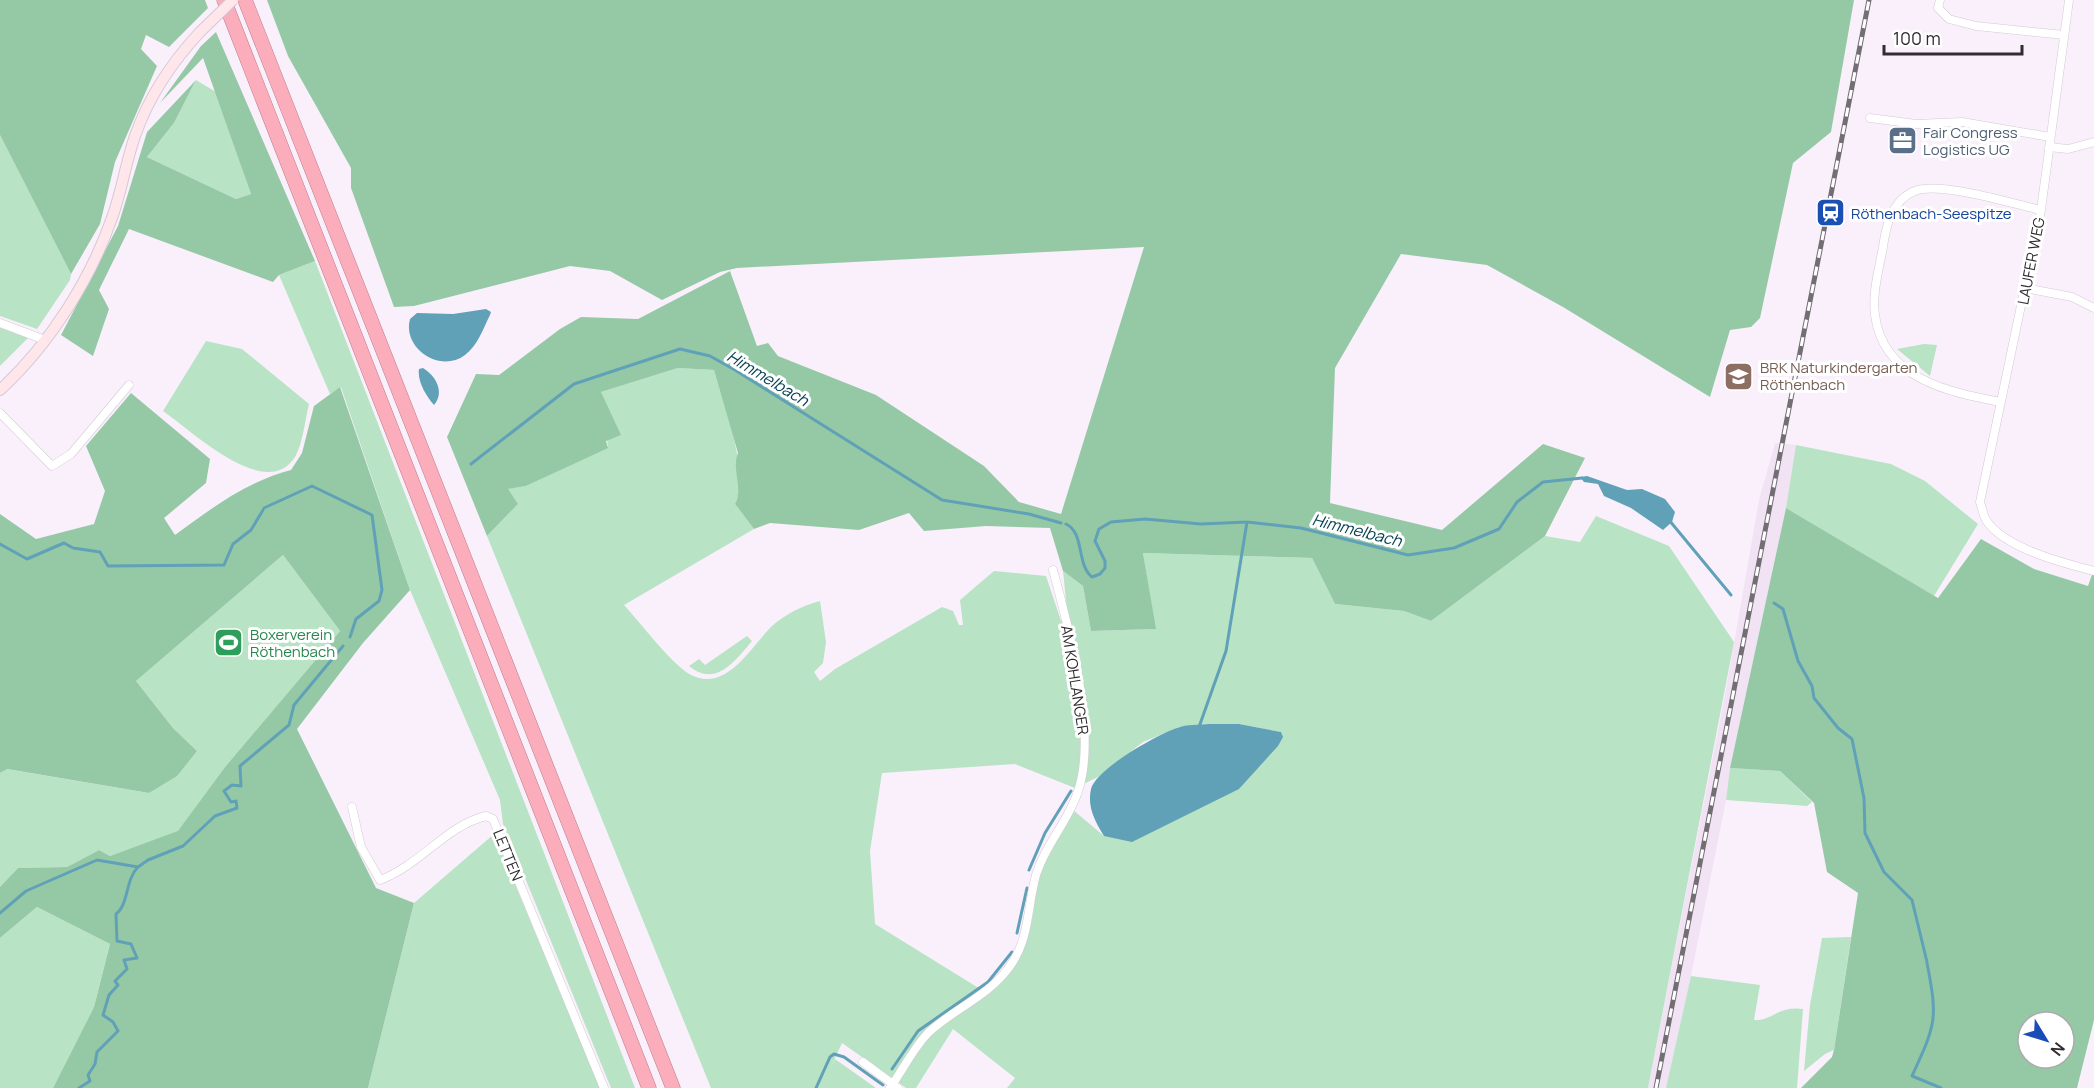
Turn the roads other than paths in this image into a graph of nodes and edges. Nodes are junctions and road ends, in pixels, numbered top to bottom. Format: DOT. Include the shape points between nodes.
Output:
graph roads {
  1 [pos="224,0"];
  2 [pos="233,0"];
  3 [pos="245,0"];
  4 [pos="1940,0"];
  5 [pos="2069,0"];
  6 [pos="2064,35"];
  7 [pos="1870,118"];
  8 [pos="2050,137"];
  9 [pos="2094,142"];
  10 [pos="2049,147"];
  11 [pos="2041,210"];
  12 [pos="2025,288"];
  13 [pos="2094,308"];
  14 [pos="0,323"];
  15 [pos="45,340"];
  16 [pos="129,384"];
  17 [pos="0,390"];
  18 [pos="2000,402"];
  19 [pos="0,413"];
  20 [pos="1053,570"];
  21 [pos="2094,571"];
  22 [pos="352,807"];
  23 [pos="863,1062"];
  24 [pos="893,1087"];
  25 [pos="604,1088"];
  26 [pos="649,1088"];
  27 [pos="674,1088"];
  1 -- 26 [label="highway"];
  2 -- 15 [label="street, bridge" via="173,63 155,91 135,135 113,216 76,292"];
  3 -- 27 [label="highway"];
  4 -- 6 [label="street" via="1938,8 1949,19 1976,26"];
  5 -- 6 [label="street, LAUFER WEG"];
  6 -- 8 [label="street, LAUFER WEG"];
  7 -- 8 [label="street" via="1916,124 1964,122"];
  8 -- 10 [label="street, LAUFER WEG"];
  9 -- 10 [label="street" via="2068,149"];
  10 -- 11 [label="street, LAUFER WEG"];
  11 -- 12 [label="street, LAUFER WEG"];
  11 -- 18 [label="street" via="1925,188 1900,202 1886,227 1874,315 1890,352 1925,382"];
  12 -- 13 [label="street" via="2072,297"];
  12 -- 18 [label="street, LAUFER WEG"];
  14 -- 15 [label="street"];
  15 -- 17 [label="street"];
  16 -- 19 [label="street" via="71,454 52,466"];
  18 -- 21 [label="street, LAUFER WEG" via="1981,490 1980,502 1986,519 2006,538 2042,555"];
  20 -- 24 [label="street, AM KOHLANGER" via="1069,631 1085,738 1077,794 1042,858 1028,927 1011,965 991,989 928,1033"];
  22 -- 25 [label="street, LETTEN" via="361,847 380,880 424,854 458,827 486,816 493,819"];
  23 -- 24 [label="street"];
}
